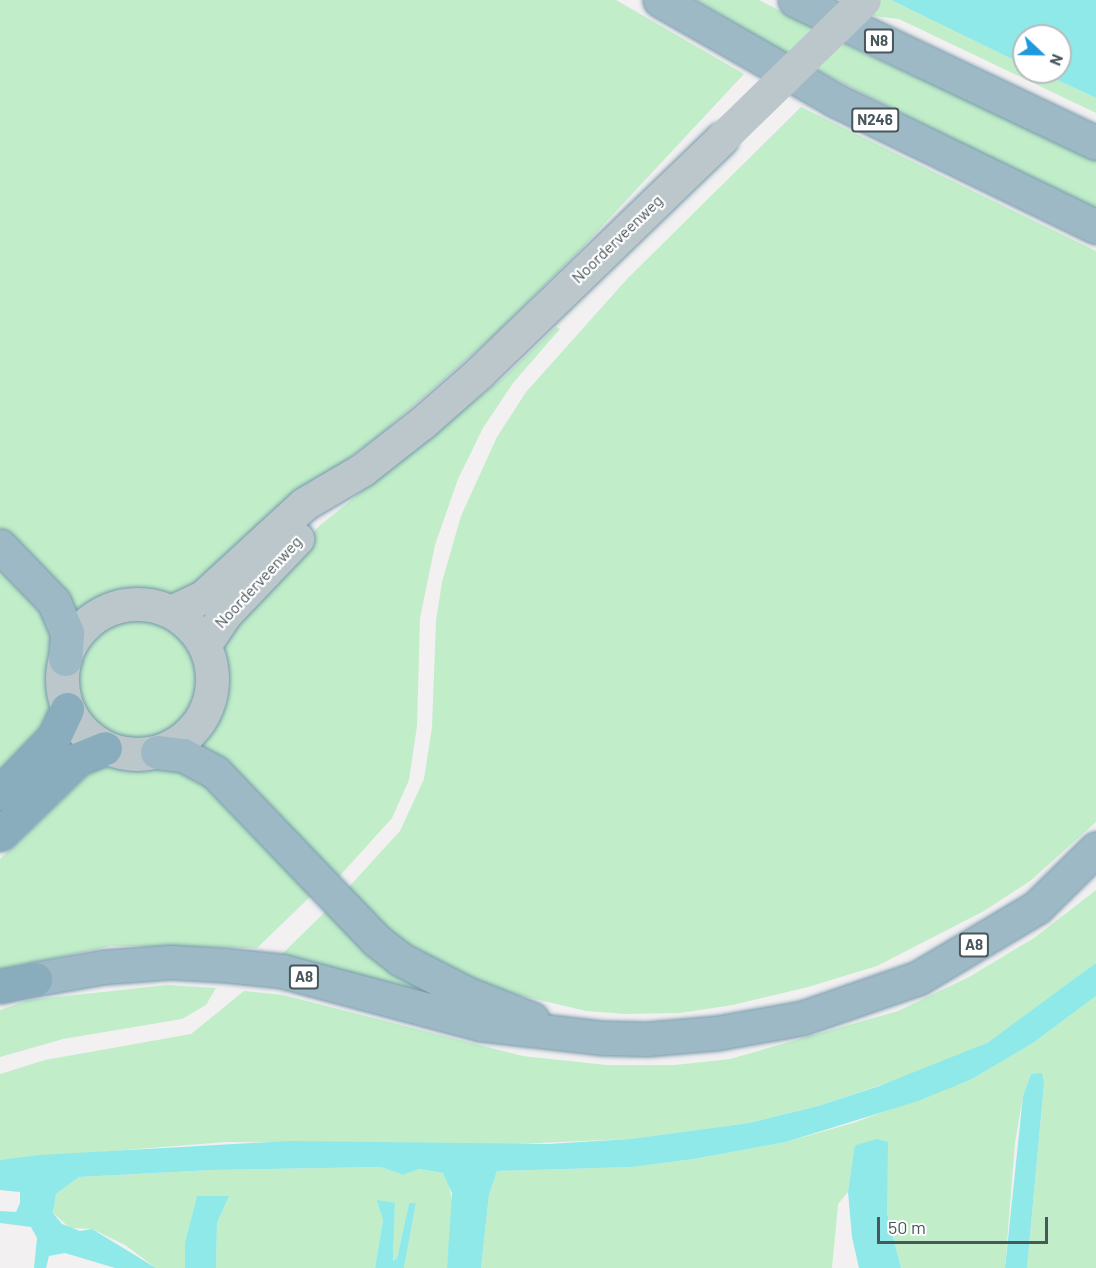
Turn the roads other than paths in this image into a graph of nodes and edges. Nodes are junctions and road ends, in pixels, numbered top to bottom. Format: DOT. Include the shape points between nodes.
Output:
graph roads {
  1 [pos="660,0"];
  2 [pos="795,0"];
  3 [pos="864,0"];
  4 [pos="1096,143"];
  5 [pos="1096,227"];
  6 [pos="362,470"];
  7 [pos="0,546"];
  8 [pos="172,611"];
  9 [pos="205,644"];
  10 [pos="65,659"];
  11 [pos="68,709"];
  12 [pos="105,748"];
  13 [pos="157,752"];
  14 [pos="0,793"];
  15 [pos="0,834"];
  16 [pos="1096,849"];
  17 [pos="0,986"];
  18 [pos="569,1035"];
  1 -- 5 [label="highway, N246" via="874,120"];
  2 -- 4 [label="highway, N8"];
  3 -- 6 [label="street, Noorderveenweg, bridge" via="480,372"];
  6 -- 8 [label="street, Noorderveenweg" via="304,504 203,597"];
  6 -- 9 [label="street, Noorderveenweg" via="226,613"];
  7 -- 10 [label="highway" via="54,602 67,633"];
  8 -- 9 [label="street" via="193,627"];
  8 -- 10 [label="street" via="137,603 112,609 90,620 72,641"];
  9 -- 13 [label="street" via="212,665 212,688 205,710 177,743"];
  10 -- 11 [label="street" via="62,678"];
  11 -- 12 [label="street" via="80,729"];
  11 -- 14 [label="highway" via="54,737"];
  12 -- 13 [label="street" via="135,755"];
  12 -- 15 [label="highway" via="78,759"];
  13 -- 18 [label="highway, A8" via="183,754 215,772 376,940 400,959 466,993"];
  16 -- 18 [label="highway, A8" via="1037,907 918,978 858,1000 802,1018 717,1033 647,1039"];
  17 -- 18 [label="highway, A8" via="104,967 170,962 224,965 282,971 481,1024"];
}
